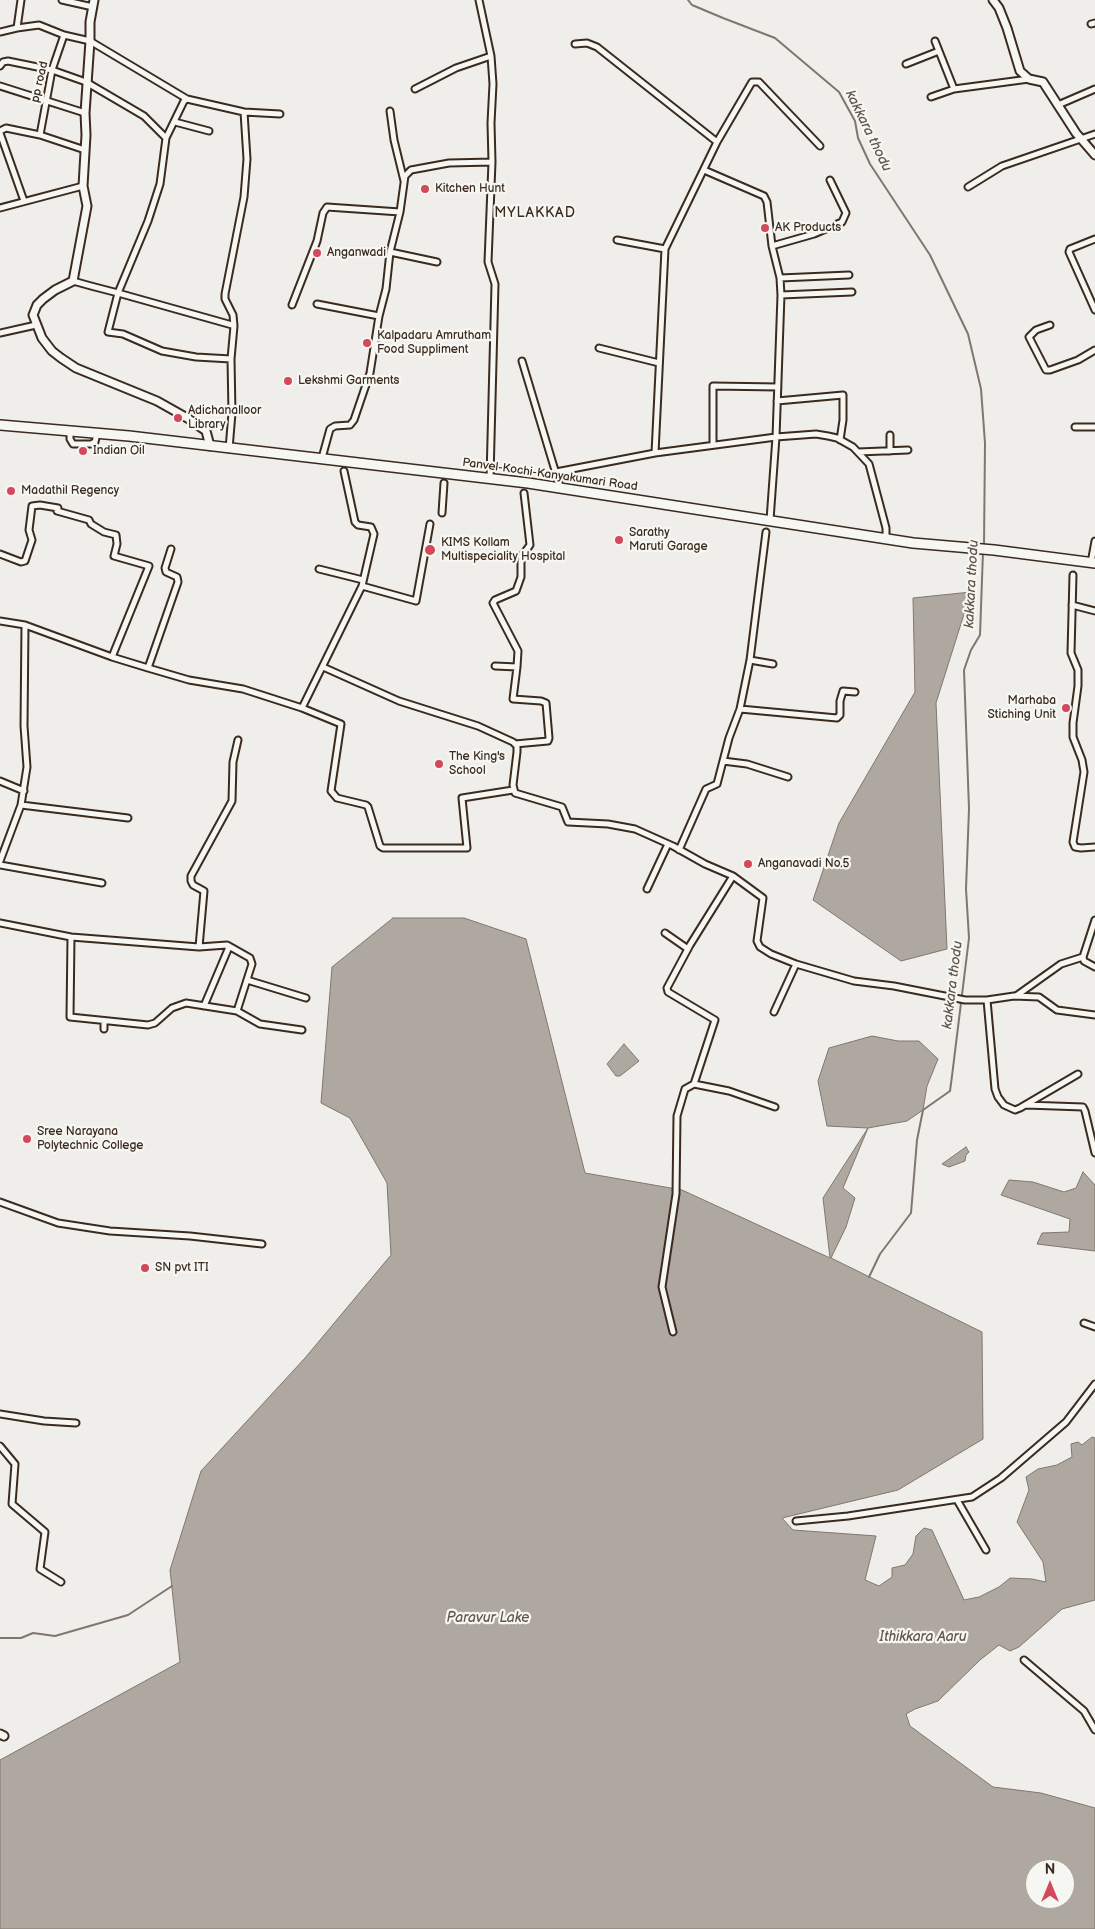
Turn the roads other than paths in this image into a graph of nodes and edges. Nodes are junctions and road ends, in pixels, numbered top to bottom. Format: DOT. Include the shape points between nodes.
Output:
graph roads {
  1 [pos="21,0"];
  2 [pos="62,0"];
  3 [pos="479,0"];
  4 [pos="993,0"];
  5 [pos="93,4"];
  6 [pos="18,28"];
  7 [pos="0,32"];
  8 [pos="64,35"];
  9 [pos="935,40"];
  10 [pos="90,41"];
  11 [pos="575,44"];
  12 [pos="939,51"];
  13 [pos="491,56"];
  14 [pos="906,64"];
  15 [pos="0,66"];
  16 [pos="52,70"];
  17 [pos="1029,79"];
  18 [pos="86,82"];
  19 [pos="0,86"];
  20 [pos="415,89"];
  21 [pos="1095,89"];
  22 [pos="954,90"];
  23 [pos="931,97"];
  24 [pos="187,99"];
  25 [pos="46,100"];
  26 [pos="1058,105"];
  27 [pos="390,111"];
  28 [pos="244,112"];
  29 [pos="85,113"];
  30 [pos="280,114"];
  31 [pos="175,122"];
  32 [pos="209,131"];
  33 [pos="0,132"];
  34 [pos="1095,134"];
  35 [pos="40,135"];
  36 [pos="166,138"];
  37 [pos="1081,138"];
  38 [pos="717,142"];
  39 [pos="820,146"];
  40 [pos="85,150"];
  41 [pos="1095,155"];
  42 [pos="492,162"];
  43 [pos="704,170"];
  44 [pos="830,180"];
  45 [pos="404,181"];
  46 [pos="83,186"];
  47 [pos="968,188"];
  48 [pos="24,201"];
  49 [pos="0,208"];
  50 [pos="400,212"];
  51 [pos="1095,239"];
  52 [pos="617,240"];
  53 [pos="772,246"];
  54 [pos="665,249"];
  55 [pos="390,252"];
  56 [pos="437,262"];
  57 [pos="849,275"];
  58 [pos="780,278"];
  59 [pos="73,281"];
  60 [pos="852,292"];
  61 [pos="118,293"];
  62 [pos="781,295"];
  63 [pos="316,304"];
  64 [pos="292,305"];
  65 [pos="1095,310"];
  66 [pos="379,316"];
  67 [pos="36,325"];
  68 [pos="1050,325"];
  69 [pos="234,326"];
  70 [pos="0,334"];
  71 [pos="599,348"];
  72 [pos="1095,350"];
  73 [pos="232,359"];
  74 [pos="522,361"];
  75 [pos="659,363"];
  76 [pos="778,387"];
  77 [pos="778,401"];
  78 [pos="0,425"];
  79 [pos="1075,427"];
  80 [pos="1095,427"];
  81 [pos="890,435"];
  82 [pos="776,437"];
  83 [pos="840,440"];
  84 [pos="714,445"];
  85 [pos="210,446"];
  86 [pos="229,449"];
  87 [pos="908,450"];
  88 [pos="890,451"];
  89 [pos="858,452"];
  90 [pos="655,453"];
  91 [pos="322,458"];
  92 [pos="344,471"];
  93 [pos="556,472"];
  94 [pos="490,478"];
  95 [pos="444,483"];
  96 [pos="560,487"];
  97 [pos="524,493"];
  98 [pos="442,513"];
  99 [pos="770,520"];
  100 [pos="430,524"];
  101 [pos="766,532"];
  102 [pos="886,538"];
  103 [pos="1095,541"];
  104 [pos="171,549"];
  105 [pos="0,554"];
  106 [pos="1093,563"];
  107 [pos="320,569"];
  108 [pos="1073,575"];
  109 [pos="363,583"];
  110 [pos="1072,605"];
  111 [pos="1095,611"];
  112 [pos="0,621"];
  113 [pos="25,625"];
  114 [pos="112,657"];
  115 [pos="750,660"];
  116 [pos="773,664"];
  117 [pos="495,666"];
  118 [pos="324,667"];
  119 [pos="517,667"];
  120 [pos="148,668"];
  121 [pos="855,692"];
  122 [pos="302,708"];
  123 [pos="740,709"];
  124 [pos="238,740"];
  125 [pos="515,744"];
  126 [pos="723,760"];
  127 [pos="788,777"];
  128 [pos="0,781"];
  129 [pos="513,790"];
  130 [pos="24,791"];
  131 [pos="21,805"];
  132 [pos="128,818"];
  133 [pos="668,844"];
  134 [pos="1095,847"];
  135 [pos="679,850"];
  136 [pos="0,863"];
  137 [pos="732,876"];
  138 [pos="102,883"];
  139 [pos="647,889"];
  140 [pos="1095,920"];
  141 [pos="0,923"];
  142 [pos="665,933"];
  143 [pos="71,937"];
  144 [pos="199,947"];
  145 [pos="229,947"];
  146 [pos="688,949"];
  147 [pos="1083,957"];
  148 [pos="796,964"];
  149 [pos="1095,967"];
  150 [pos="247,980"];
  151 [pos="1016,996"];
  152 [pos="306,998"];
  153 [pos="988,1000"];
  154 [pos="204,1006"];
  155 [pos="237,1011"];
  156 [pos="774,1012"];
  157 [pos="1095,1015"];
  158 [pos="104,1021"];
  159 [pos="104,1029"];
  160 [pos="302,1030"];
  161 [pos="1078,1074"];
  162 [pos="694,1084"];
  163 [pos="1026,1105"];
  164 [pos="775,1107"];
  165 [pos="1095,1153"];
  166 [pos="0,1202"];
  167 [pos="262,1244"];
  168 [pos="1084,1322"];
  169 [pos="1095,1328"];
  170 [pos="673,1332"];
  171 [pos="1095,1384"];
  172 [pos="0,1414"];
  173 [pos="76,1423"];
  174 [pos="0,1446"];
  175 [pos="957,1500"];
  176 [pos="796,1521"];
  177 [pos="986,1550"];
  178 [pos="61,1582"];
  179 [pos="1024,1660"];
  180 [pos="1095,1730"];
  1 -- 6 [label="street"];
  2 -- 5 [label="street"];
  3 -- 13 [label="street"];
  4 -- 17 [label="street" via="1007,28 1020,70"];
  5 -- 10 [label="street"];
  6 -- 7 [label="street"];
  6 -- 8 [label="street" via="39,25"];
  8 -- 10 [label="street"];
  8 -- 16 [label="street, pp road"];
  9 -- 12 [label="street"];
  10 -- 18 [label="street"];
  10 -- 24 [label="street"];
  11 -- 38 [label="street" via="587,43 596,47"];
  12 -- 14 [label="street"];
  12 -- 22 [label="street"];
  13 -- 20 [label="street" via="456,68"];
  13 -- 42 [label="street"];
  15 -- 16 [label="street" via="8,61"];
  16 -- 18 [label="street"];
  16 -- 25 [label="street, pp road"];
  17 -- 22 [label="street"];
  17 -- 26 [label="street" via="1043,82"];
  18 -- 29 [label="street"];
  18 -- 36 [label="street" via="144,116"];
  19 -- 25 [label="street"];
  21 -- 26 [label="street"];
  22 -- 23 [label="street"];
  24 -- 28 [label="street"];
  24 -- 31 [label="street"];
  25 -- 29 [label="street"];
  25 -- 35 [label="street, pp road"];
  26 -- 37 [label="street"];
  27 -- 45 [label="street"];
  28 -- 30 [label="street"];
  28 -- 69 [label="street" via="247,158 244,197 225,294"];
  29 -- 40 [label="street"];
  31 -- 32 [label="street"];
  31 -- 36 [label="street"];
  33 -- 35 [label="street" via="6,128"];
  33 -- 48 [label="street"];
  34 -- 37 [label="street"];
  35 -- 40 [label="street"];
  36 -- 61 [label="street" via="160,184"];
  37 -- 41 [label="street"];
  37 -- 47 [label="street" via="1002,166"];
  38 -- 39 [label="street" via="755,81 760,82"];
  38 -- 43 [label="street"];
  40 -- 46 [label="street"];
  42 -- 45 [label="street" via="452,162 411,170"];
  42 -- 94 [label="street" via="488,262 495,284"];
  43 -- 53 [label="street" via="764,196"];
  43 -- 54 [label="street"];
  44 -- 53 [label="street" via="846,213 842,222"];
  45 -- 50 [label="street"];
  46 -- 48 [label="street"];
  46 -- 59 [label="street" via="86,206"];
  48 -- 49 [label="street"];
  50 -- 55 [label="street"];
  50 -- 64 [label="street" via="327,207"];
  51 -- 65 [label="street" via="1068,252"];
  52 -- 54 [label="street"];
  53 -- 58 [label="street"];
  54 -- 75 [label="street"];
  55 -- 56 [label="street"];
  55 -- 66 [label="street"];
  57 -- 58 [label="street"];
  58 -- 62 [label="street"];
  59 -- 61 [label="street"];
  59 -- 67 [label="street" via="37,305 33,315"];
  60 -- 62 [label="street"];
  61 -- 69 [label="street"];
  61 -- 73 [label="street" via="108,332 123,334 162,351"];
  62 -- 76 [label="street"];
  63 -- 66 [label="street"];
  66 -- 91 [label="street" via="370,373 354,420 350,425 330,429"];
  67 -- 70 [label="street"];
  67 -- 85 [label="street" via="46,344 61,358 76,368 157,401 189,419 206,431"];
  68 -- 72 [label="street" via="1036,330 1029,337 1046,370 1078,360"];
  69 -- 73 [label="street"];
  71 -- 75 [label="street"];
  73 -- 86 [label="street"];
  74 -- 93 [label="street"];
  75 -- 90 [label="street"];
  76 -- 77 [label="street"];
  76 -- 84 [label="street" via="714,386"];
  77 -- 82 [label="street"];
  77 -- 83 [label="street" via="844,395"];
  78 -- 85 [label="highway, Panvel-Kochi-Kanyakumari Road"];
  79 -- 80 [label="street"];
  81 -- 88 [label="street"];
  82 -- 83 [label="street" via="816,434"];
  82 -- 84 [label="street"];
  82 -- 99 [label="street"];
  83 -- 89 [label="street"];
  84 -- 90 [label="street"];
  85 -- 86 [label="highway, Panvel-Kochi-Kanyakumari Road"];
  86 -- 91 [label="highway, Panvel-Kochi-Kanyakumari Road"];
  87 -- 88 [label="street"];
  88 -- 89 [label="street"];
  89 -- 102 [label="street" via="869,464"];
  90 -- 93 [label="street"];
  91 -- 94 [label="highway, Panvel-Kochi-Kanyakumari Road"];
  92 -- 109 [label="street" via="355,522 371,527 374,532"];
  93 -- 96 [label="street"];
  94 -- 96 [label="highway, Panvel-Kochi-Kanyakumari Road"];
  95 -- 98 [label="street"];
  96 -- 99 [label="highway, Panvel-Kochi-Kanyakumari Road"];
  97 -- 119 [label="street" via="530,545 521,557 521,577 516,591 492,602 518,651"];
  99 -- 102 [label="highway, Panvel-Kochi-Kanyakumari Road"];
  100 -- 109 [label="street" via="416,601"];
  101 -- 115 [label="street"];
  102 -- 106 [label="highway, Panvel-Kochi-Kanyakumari Road"];
  103 -- 106 [label="street"];
  104 -- 120 [label="street" via="165,568 166,572 177,577 178,582"];
  105 -- 114 [label="street" via="25,561 32,540 32,506 58,508 57,511 89,520 104,532 116,535 114,556 149,566"];
  107 -- 109 [label="street"];
  108 -- 110 [label="street"];
  109 -- 118 [label="street"];
  110 -- 111 [label="street"];
  110 -- 134 [label="street" via="1071,653 1078,670 1073,737 1084,772 1072,842 1075,847"];
  112 -- 113 [label="street"];
  113 -- 114 [label="street"];
  113 -- 130 [label="street" via="27,767"];
  114 -- 120 [label="street"];
  115 -- 116 [label="street"];
  115 -- 123 [label="street"];
  117 -- 119 [label="street"];
  118 -- 122 [label="street"];
  118 -- 125 [label="street" via="399,701 478,726"];
  119 -- 125 [label="street" via="513,699 546,703 550,738 545,742"];
  120 -- 122 [label="street" via="189,680 243,689"];
  121 -- 123 [label="street" via="843,691 837,718"];
  122 -- 129 [label="street" via="341,724 331,791 336,798 366,804 383,848 467,848 462,798"];
  123 -- 126 [label="street"];
  124 -- 144 [label="street" via="233,762 232,801 191,876 193,885 204,891"];
  125 -- 129 [label="street" via="518,752"];
  126 -- 127 [label="street"];
  126 -- 135 [label="street" via="717,784 706,789"];
  128 -- 130 [label="street"];
  129 -- 133 [label="street" via="518,795 562,807 568,822 635,829"];
  130 -- 131 [label="street"];
  131 -- 132 [label="street"];
  131 -- 136 [label="street"];
  133 -- 135 [label="street"];
  133 -- 139 [label="street"];
  135 -- 137 [label="street"];
  136 -- 138 [label="street"];
  137 -- 146 [label="street"];
  137 -- 148 [label="street" via="763,898 757,944 771,954"];
  140 -- 147 [label="street"];
  141 -- 143 [label="street"];
  142 -- 146 [label="street"];
  143 -- 144 [label="street"];
  143 -- 158 [label="street" via="70,1018"];
  144 -- 145 [label="street" via="223,944"];
  145 -- 150 [label="street" via="251,960"];
  145 -- 154 [label="street"];
  146 -- 162 [label="street" via="667,990 715,1020"];
  147 -- 149 [label="street"];
  147 -- 151 [label="street" via="1061,964"];
  148 -- 153 [label="street" via="854,981 954,999"];
  148 -- 156 [label="street"];
  150 -- 152 [label="street"];
  150 -- 155 [label="street"];
  151 -- 153 [label="street"];
  151 -- 157 [label="street" via="1039,997 1060,1011"];
  153 -- 163 [label="street" via="995,1089 1004,1105 1011,1109"];
  154 -- 155 [label="street"];
  154 -- 158 [label="street" via="179,1004 148,1025"];
  155 -- 160 [label="street" via="260,1024"];
  158 -- 159 [label="street"];
  161 -- 163 [label="street"];
  162 -- 164 [label="street" via="729,1091"];
  162 -- 170 [label="street" via="685,1089 678,1116 676,1194 662,1287"];
  163 -- 165 [label="street" via="1083,1108"];
  166 -- 167 [label="street" via="58,1223 110,1231"];
  168 -- 169 [label="street"];
  171 -- 175 [label="street" via="1066,1422 1001,1478 972,1497"];
  172 -- 173 [label="street"];
  174 -- 178 [label="street" via="15,1464 12,1504 45,1532 40,1569"];
  175 -- 176 [label="street"];
  175 -- 177 [label="street"];
  179 -- 180 [label="street" via="1084,1711"];
}
